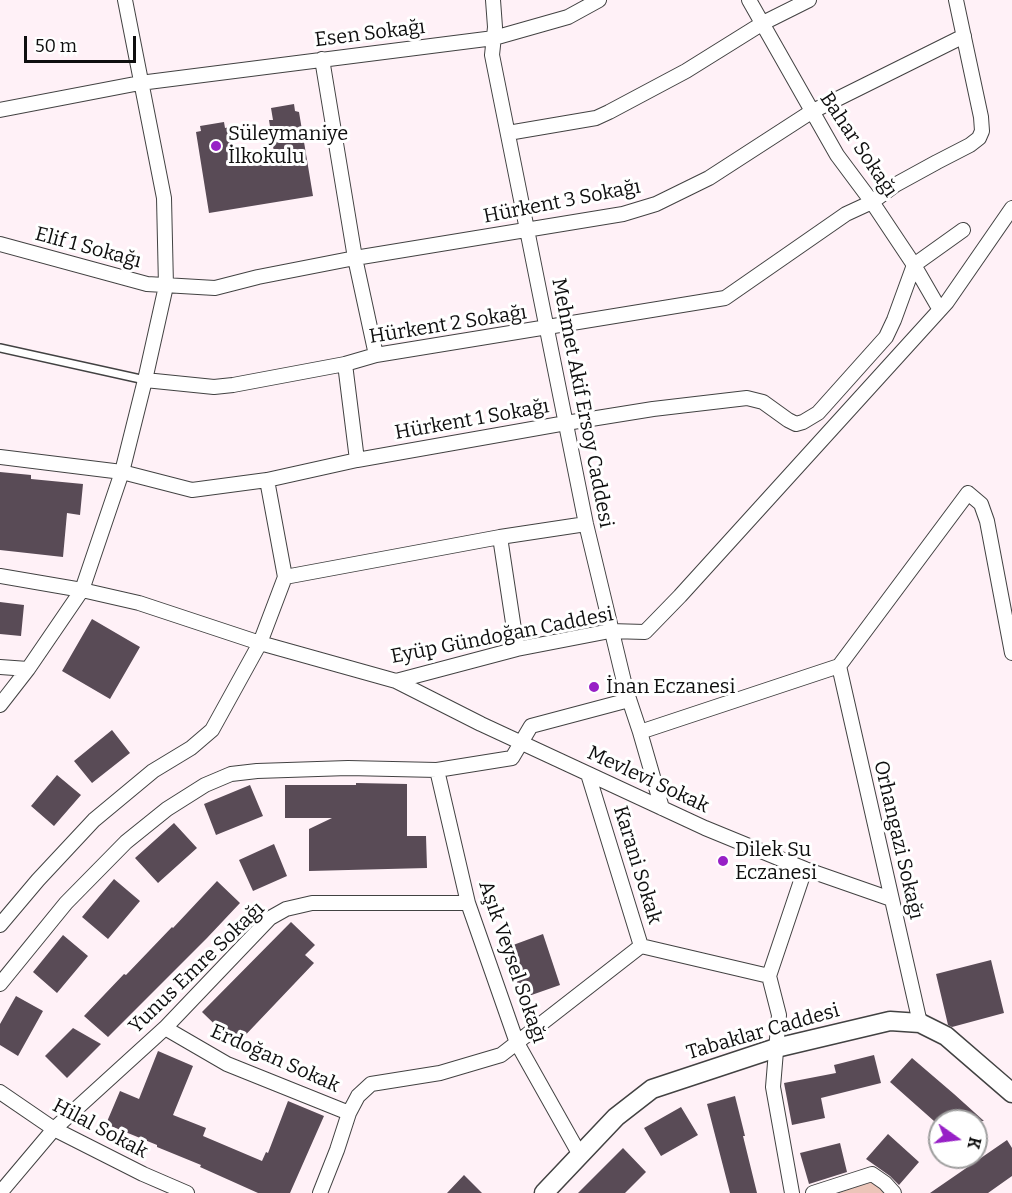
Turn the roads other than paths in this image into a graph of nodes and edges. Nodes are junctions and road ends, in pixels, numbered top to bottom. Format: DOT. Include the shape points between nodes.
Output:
graph roads {
  1 [pos="124,0"];
  2 [pos="493,0"];
  3 [pos="599,0"];
  4 [pos="749,0"];
  5 [pos="809,0"];
  6 [pos="956,0"];
  7 [pos="763,23"];
  8 [pos="964,36"];
  9 [pos="494,38"];
  10 [pos="322,59"];
  11 [pos="140,83"];
  12 [pos="0,110"];
  13 [pos="811,112"];
  14 [pos="508,133"];
  15 [pos="872,202"];
  16 [pos="1012,208"];
  17 [pos="528,230"];
  18 [pos="963,230"];
  19 [pos="0,244"];
  20 [pos="355,258"];
  21 [pos="914,265"];
  22 [pos="165,286"];
  23 [pos="940,310"];
  24 [pos="548,328"];
  25 [pos="0,348"];
  26 [pos="376,355"];
  27 [pos="345,364"];
  28 [pos="145,380"];
  29 [pos="566,423"];
  30 [pos="0,457"];
  31 [pos="357,460"];
  32 [pos="122,472"];
  33 [pos="267,480"];
  34 [pos="586,524"];
  35 [pos="500,537"];
  36 [pos="0,576"];
  37 [pos="285,577"];
  38 [pos="82,590"];
  39 [pos="610,631"];
  40 [pos="260,643"];
  41 [pos="517,649"];
  42 [pos="1012,654"];
  43 [pos="0,666"];
  44 [pos="839,666"];
  45 [pos="28,669"];
  46 [pos="396,681"];
  47 [pos="629,700"];
  48 [pos="0,705"];
  49 [pos="640,732"];
  50 [pos="523,742"];
  51 [pos="436,770"];
  52 [pos="588,774"];
  53 [pos="662,808"];
  54 [pos="805,869"];
  55 [pos="891,899"];
  56 [pos="468,903"];
  57 [pos="0,925"];
  58 [pos="641,946"];
  59 [pos="769,976"];
  60 [pos="0,984"];
  61 [pos="920,1023"];
  62 [pos="165,1028"];
  63 [pos="517,1043"];
  64 [pos="777,1048"];
  65 [pos="0,1092"];
  66 [pos="1012,1094"];
  67 [pos="349,1113"];
  68 [pos="54,1129"];
  69 [pos="580,1155"];
  70 [pos="0,1193"];
  71 [pos="187,1193"];
  72 [pos="320,1193"];
  73 [pos="544,1193"];
  74 [pos="792,1193"];
  75 [pos="813,1193"];
  76 [pos="894,1193"];
  1 -- 11 [label="street"];
  2 -- 9 [label="street, Mehmet Akif Ersoy Caddesi"];
  3 -- 9 [label="street, Esen Sokağı" via="568,17"];
  4 -- 7 [label="street, Bahar Sokağı"];
  5 -- 7 [label="street"];
  6 -- 8 [label="street"];
  7 -- 13 [label="street, Bahar Sokağı"];
  7 -- 14 [label="street" via="686,71 596,118"];
  8 -- 13 [label="street, Hürkent 3 Sokağı"];
  8 -- 15 [label="street" via="981,117 979,138"];
  9 -- 10 [label="street, Esen Sokağı"];
  9 -- 14 [label="street, Mehmet Akif Ersoy Caddesi" via="492,55"];
  10 -- 11 [label="street, Esen Sokağı"];
  10 -- 20 [label="street"];
  11 -- 12 [label="street, Esen Sokağı"];
  11 -- 22 [label="street" via="164,198"];
  13 -- 15 [label="street, Bahar Sokağı"];
  13 -- 17 [label="street, Hürkent 3 Sokağı" via="709,178 657,204 623,214"];
  14 -- 17 [label="street, Mehmet Akif Ersoy Caddesi"];
  15 -- 21 [label="street, Bahar Sokağı"];
  15 -- 24 [label="street, Hürkent 2 Sokağı" via="846,214 725,298"];
  16 -- 23 [label="street, Eyüp Gündoğan Caddesi"];
  17 -- 20 [label="street, Hürkent 3 Sokağı"];
  17 -- 24 [label="street, Mehmet Akif Ersoy Caddesi"];
  18 -- 21 [label="street"];
  19 -- 22 [label="street, Elif 1 Sokağı"];
  20 -- 22 [label="street, Hürkent 3 Sokağı" via="215,288"];
  20 -- 26 [label="street"];
  21 -- 23 [label="street, Bahar Sokağı"];
  21 -- 29 [label="street, Hürkent 1 Sokağı" via="886,337 810,419 796,424 763,402 747,398"];
  22 -- 28 [label="street"];
  23 -- 39 [label="street, Eyüp Gündoğan Caddesi" via="645,632"];
  24 -- 26 [label="street, Hürkent 2 Sokağı"];
  24 -- 29 [label="street, Mehmet Akif Ersoy Caddesi"];
  25 -- 28 [label="lane"];
  26 -- 27 [label="street, Hürkent 2 Sokağı"];
  27 -- 28 [label="street, Hürkent 2 Sokağı" via="214,387"];
  27 -- 31 [label="street"];
  28 -- 32 [label="street"];
  29 -- 31 [label="street, Hürkent 1 Sokağı"];
  29 -- 34 [label="street, Mehmet Akif Ersoy Caddesi"];
  30 -- 32 [label="street, Hürkent 1 Sokağı"];
  31 -- 33 [label="street, Hürkent 1 Sokağı"];
  32 -- 33 [label="street, Hürkent 1 Sokağı" via="192,490"];
  32 -- 38 [label="street"];
  33 -- 37 [label="street"];
  34 -- 35 [label="street"];
  34 -- 39 [label="street, Mehmet Akif Ersoy Caddesi"];
  35 -- 37 [label="street"];
  35 -- 41 [label="street"];
  36 -- 38 [label="street, Eyüp Gündoğan Caddesi"];
  37 -- 40 [label="street"];
  38 -- 40 [label="street, Eyüp Gündoğan Caddesi" via="139,603"];
  38 -- 45 [label="street"];
  39 -- 41 [label="street, Eyüp Gündoğan Caddesi"];
  39 -- 47 [label="street, Mehmet Akif Ersoy Caddesi"];
  40 -- 46 [label="street, Eyüp Gündoğan Caddesi"];
  40 -- 57 [label="street" via="212,730 153,771 94,820"];
  41 -- 46 [label="street, Eyüp Gündoğan Caddesi"];
  42 -- 44 [label="street" via="987,521 981,504 968,493"];
  43 -- 45 [label="street"];
  44 -- 49 [label="street"];
  44 -- 55 [label="street, Orhangazi Sokağı"];
  45 -- 48 [label="street"];
  46 -- 50 [label="street, Mevlevi Sokak"];
  47 -- 49 [label="street, Mehmet Akif Ersoy Caddesi"];
  47 -- 50 [label="street" via="531,726"];
  49 -- 53 [label="street, Mehmet Akif Ersoy Caddesi"];
  50 -- 51 [label="street" via="512,759"];
  50 -- 52 [label="street, Mevlevi Sokak"];
  51 -- 56 [label="street, Aşık Veysel Sokağı"];
  51 -- 60 [label="street" via="257,771 231,774 205,785 126,842 66,903"];
  52 -- 53 [label="street, Mevlevi Sokak"];
  52 -- 58 [label="street, Karani Sokak"];
  53 -- 54 [label="street, Mevlevi Sokak"];
  54 -- 55 [label="street, Mevlevi Sokak"];
  54 -- 59 [label="street"];
  55 -- 61 [label="street, Orhangazi Sokağı"];
  56 -- 62 [label="street, Yunus Emre Sokağı" via="312,903 286,909 270,918"];
  56 -- 63 [label="street, Aşık Veysel Sokağı"];
  58 -- 59 [label="street, Karani Sokak"];
  58 -- 63 [label="street, Erdoğan Sokak"];
  59 -- 64 [label="street" via="779,1015"];
  61 -- 64 [label="street, Tabaklar Caddesi" via="890,1021"];
  61 -- 66 [label="street, Tabaklar Caddesi" via="946,1036"];
  62 -- 67 [label="street, Erdoğan Sokak" via="227,1064"];
  62 -- 68 [label="street, Yunus Emre Sokağı"];
  63 -- 67 [label="street, Erdoğan Sokak" via="501,1055 440,1073 371,1084 357,1095"];
  63 -- 69 [label="street, Aşık Veysel Sokağı"];
  64 -- 69 [label="street, Tabaklar Caddesi" via="652,1089 616,1117"];
  64 -- 74 [label="street" via="773,1087"];
  65 -- 68 [label="street, Hilal Sokak"];
  67 -- 72 [label="street"];
  68 -- 70 [label="street, Yunus Emre Sokağı"];
  68 -- 71 [label="street, Hilal Sokak"];
  69 -- 73 [label="street, Tabaklar Caddesi"];
  75 -- 76 [label="street" via="872,1174"];
}
